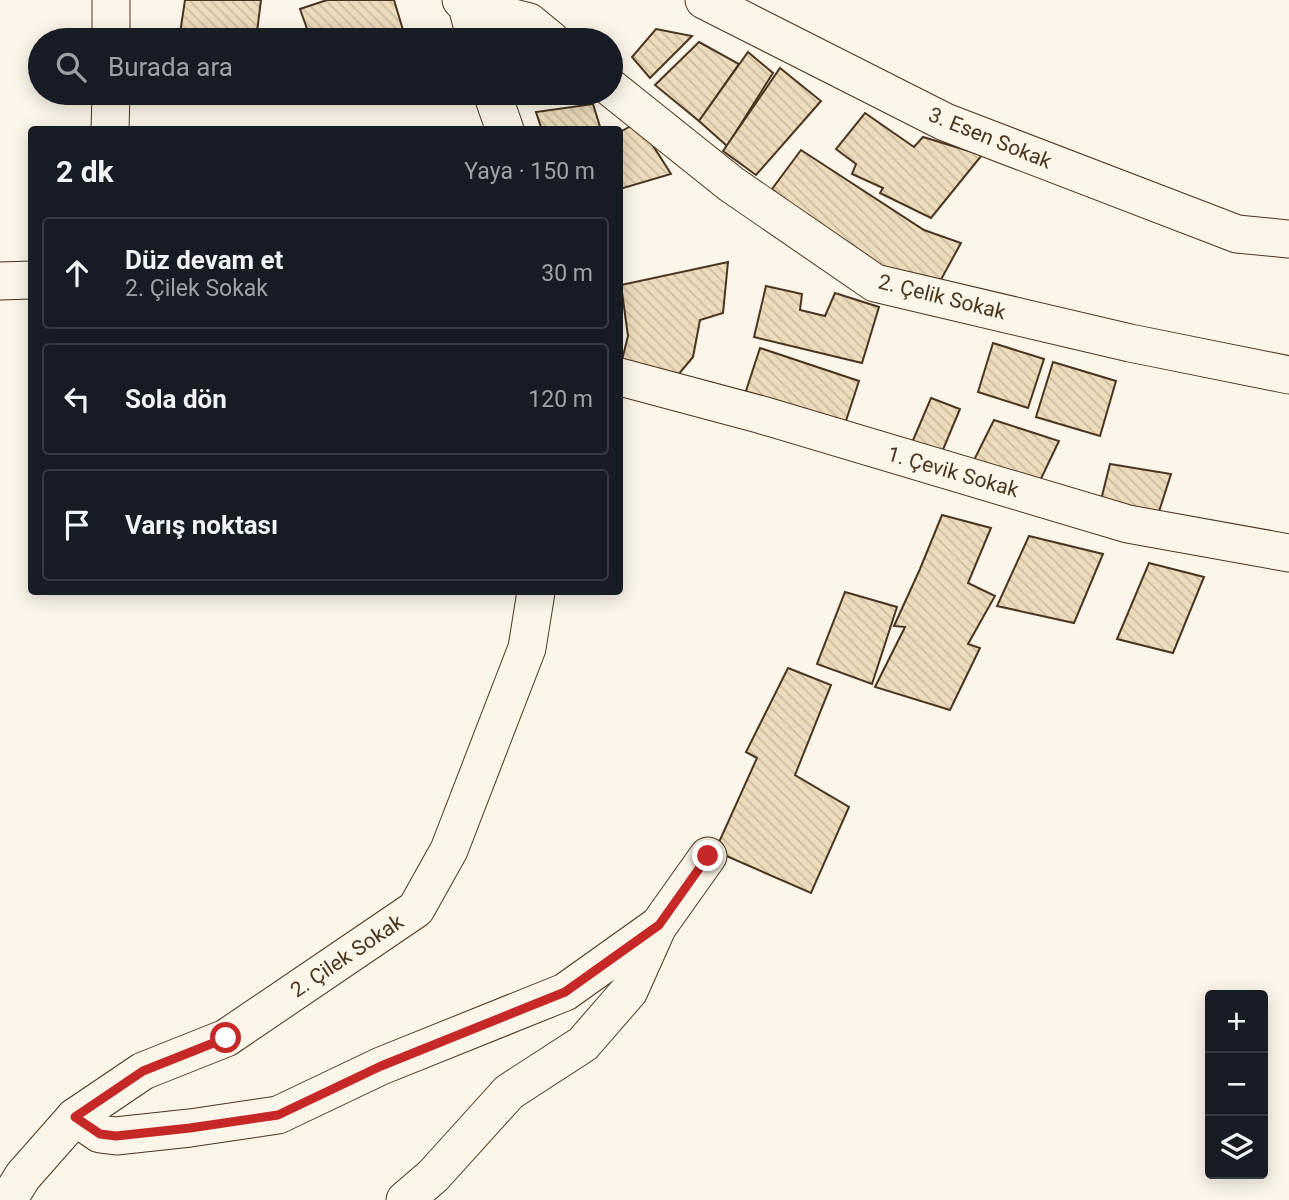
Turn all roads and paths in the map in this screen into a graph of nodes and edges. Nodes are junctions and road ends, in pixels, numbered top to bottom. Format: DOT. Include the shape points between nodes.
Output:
graph roads {
  1 [pos="111,0"];
  2 [pos="704,0"];
  3 [pos="468,16"];
  4 [pos="111,28"];
  5 [pos="536,28"];
  6 [pos="623,98"];
  7 [pos="110,105"];
  8 [pos="496,105"];
  9 [pos="110,126"];
  10 [pos="504,126"];
  11 [pos="1289,239"];
  12 [pos="28,280"];
  13 [pos="0,281"];
  14 [pos="1289,375"];
  15 [pos="623,378"];
  16 [pos="1289,553"];
  17 [pos="536,595"];
  18 [pos="708,856"];
  19 [pos="659,925"];
  20 [pos="75,1117"];
  21 [pos="8,1200"];
  22 [pos="405,1200"];
  1 -- 4 [label="street"];
  2 -- 11 [label="street, 3. Esen Sokak" via="945,122 1237,234"];
  3 -- 5 [label="street" via="529,22"];
  6 -- 14 [label="street, 2. Çelik Sokak" via="731,184 876,283"];
  7 -- 9 [label="street"];
  8 -- 10 [label="street"];
  12 -- 13 [label="street"];
  15 -- 16 [label="street, 1. Çevik Sokak" via="1128,524"];
  17 -- 20 [label="street, 2. Çilek Sokak" via="527,648 449,850 416,909 226,1038 143,1071"];
  18 -- 19 [label="street"];
  19 -- 20 [label="street" via="565,992 381,1066 278,1115 116,1136 100,1134"];
  19 -- 22 [label="street" via="629,991 583,1044 509,1092 433,1176"];
  20 -- 21 [label="street, 2. Çilek Sokak"];
}
